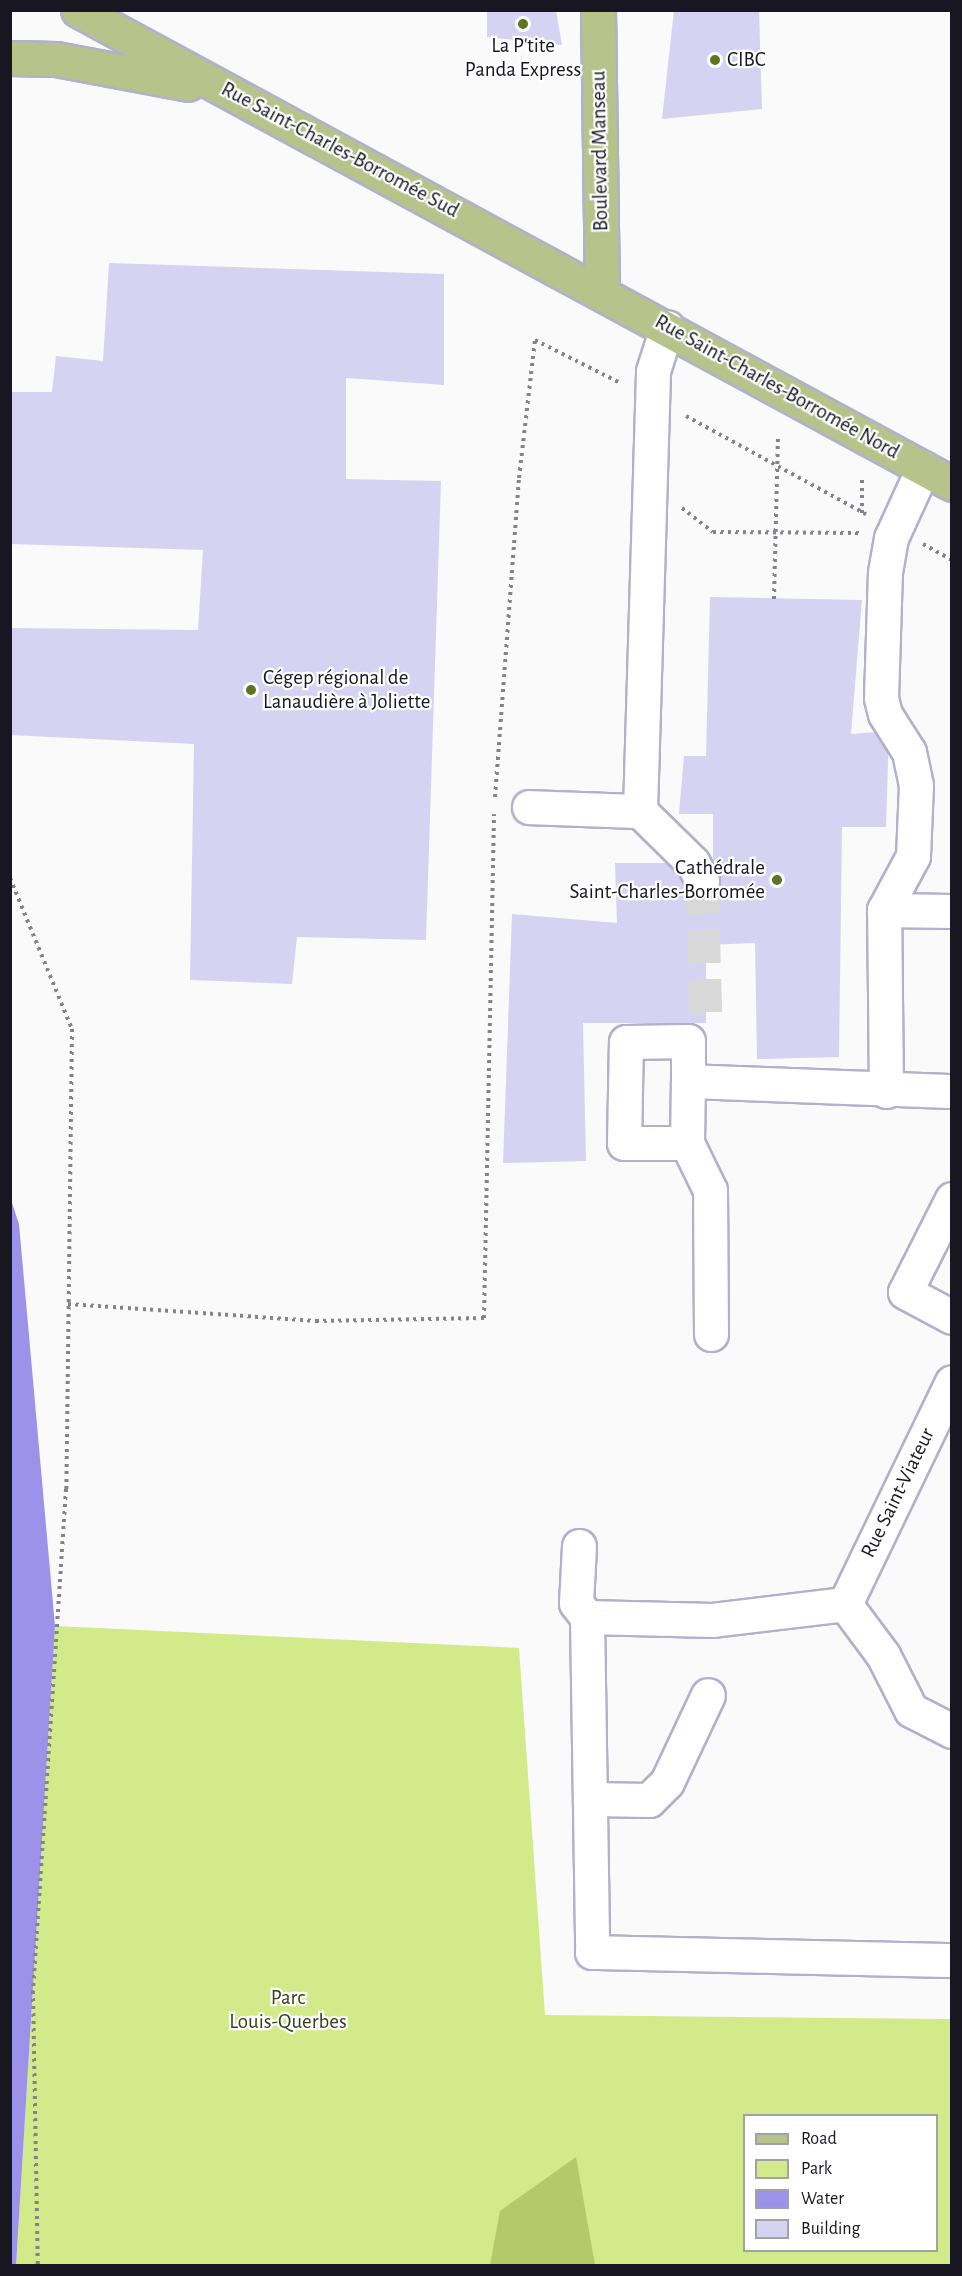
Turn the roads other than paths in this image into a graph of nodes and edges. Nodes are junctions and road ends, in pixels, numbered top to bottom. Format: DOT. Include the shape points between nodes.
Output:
graph roads {
  1 [pos="78,10"];
  2 [pos="598,10"];
  3 [pos="10,58"];
  4 [pos="250,102"];
  5 [pos="602,291"];
  6 [pos="667,327"];
  7 [pos="923,468"];
  8 [pos="951,484"];
  9 [pos="529,807"];
  10 [pos="640,811"];
  11 [pos="702,881"];
  12 [pos="884,910"];
  13 [pos="951,911"];
  14 [pos="688,1081"];
  15 [pos="886,1091"];
  16 [pos="951,1091"];
  17 [pos="687,1143"];
  18 [pos="951,1199"];
  19 [pos="951,1317"];
  20 [pos="711,1334"];
  21 [pos="951,1382"];
  22 [pos="579,1546"];
  23 [pos="845,1604"];
  24 [pos="587,1617"];
  25 [pos="708,1695"];
  26 [pos="951,1731"];
  27 [pos="590,1799"];
  28 [pos="951,1960"];
  1 -- 4 [label="main road, Rue Saint-Charles-Borromée Sud"];
  2 -- 5 [label="main road, Boulevard Manseau"];
  3 -- 4 [label="main road" via="148,73"];
  4 -- 5 [label="main road, Rue Saint-Charles-Borromée Sud"];
  5 -- 6 [label="main road, Rue Saint-Charles-Borromée Nord"];
  6 -- 7 [label="main road, Rue Saint-Charles-Borromée Nord"];
  6 -- 10 [label="street" via="653,371"];
  7 -- 8 [label="main road, Rue Saint-Charles-Borromée Nord"];
  7 -- 12 [label="street" via="895,530 885,572 881,698 885,714 909,752 916,785 913,856"];
  9 -- 10 [label="street"];
  10 -- 11 [label="street" via="693,863"];
  12 -- 13 [label="street"];
  12 -- 15 [label="street"];
  14 -- 15 [label="street" via="819,1083"];
  14 -- 17 [label="street"];
  14 -- 17 [label="street" via="697,1032 626,1042 624,1143"];
  15 -- 16 [label="street"];
  17 -- 20 [label="street" via="710,1190"];
  18 -- 19 [label="street" via="905,1292"];
  21 -- 23 [label="street, Rue Saint-Viateur"];
  22 -- 24 [label="street" via="576,1603"];
  23 -- 24 [label="street" via="713,1620"];
  23 -- 26 [label="street" via="883,1655 911,1710"];
  24 -- 27 [label="street"];
  25 -- 27 [label="street" via="667,1782 649,1800"];
  27 -- 28 [label="street" via="592,1952"];
}
